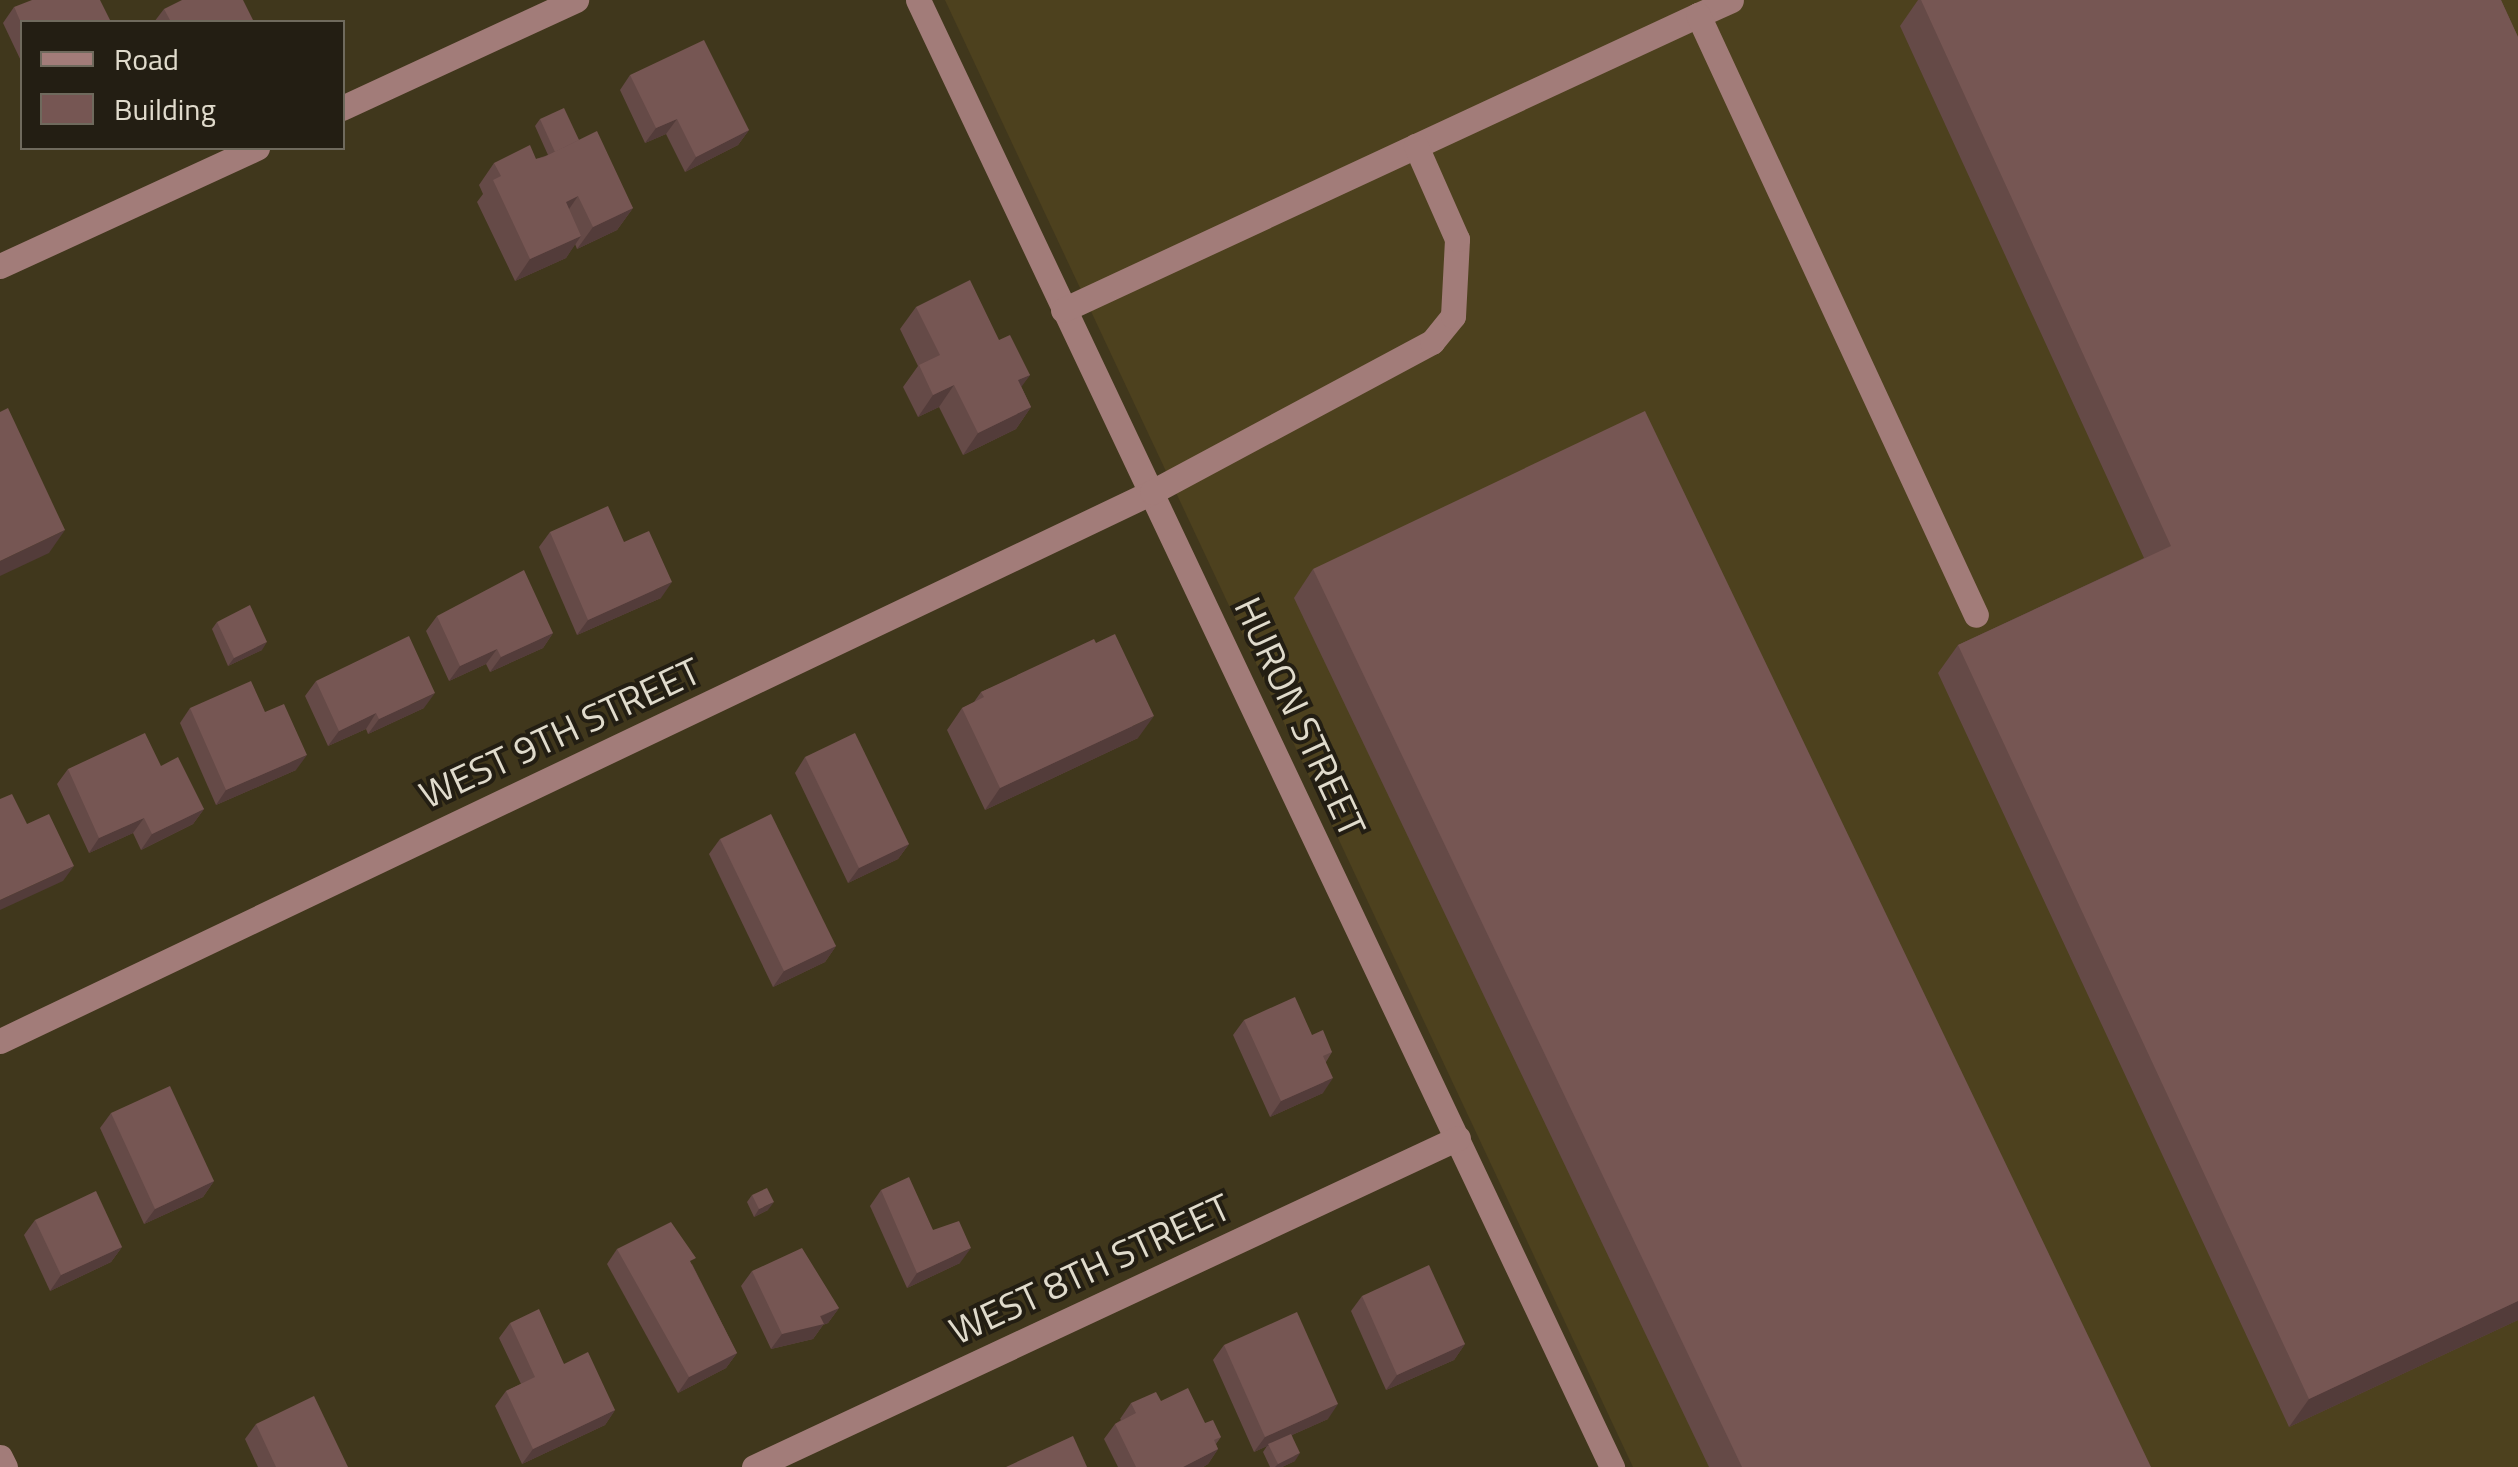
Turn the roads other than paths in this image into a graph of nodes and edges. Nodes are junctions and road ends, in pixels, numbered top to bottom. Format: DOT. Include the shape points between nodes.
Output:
graph roads {
  1 [pos="576,0"];
  2 [pos="918,0"];
  3 [pos="1731,0"];
  4 [pos="1698,15"];
  5 [pos="345,107"];
  6 [pos="1416,146"];
  7 [pos="252,150"];
  8 [pos="0,266"];
  9 [pos="1063,310"];
  10 [pos="1152,492"];
  11 [pos="1976,616"];
  12 [pos="0,1041"];
  13 [pos="1458,1138"];
  14 [pos="0,1457"];
  15 [pos="5,1467"];
  16 [pos="754,1467"];
  17 [pos="1612,1467"];
  1 -- 5 [label="street"];
  2 -- 9 [label="street, HURON STREET"];
  3 -- 4 [label="street"];
  4 -- 6 [label="street"];
  4 -- 11 [label="street"];
  6 -- 9 [label="street"];
  6 -- 10 [label="street, WEST 9TH STREET" via="1457,238 1453,316 1432,342"];
  7 -- 8 [label="street"];
  9 -- 10 [label="street, HURON STREET"];
  10 -- 12 [label="street, WEST 9TH STREET"];
  10 -- 13 [label="street, HURON STREET"];
  13 -- 16 [label="street, WEST 8TH STREET"];
  13 -- 17 [label="street, HURON STREET"];
  14 -- 15 [label="street"];
}
